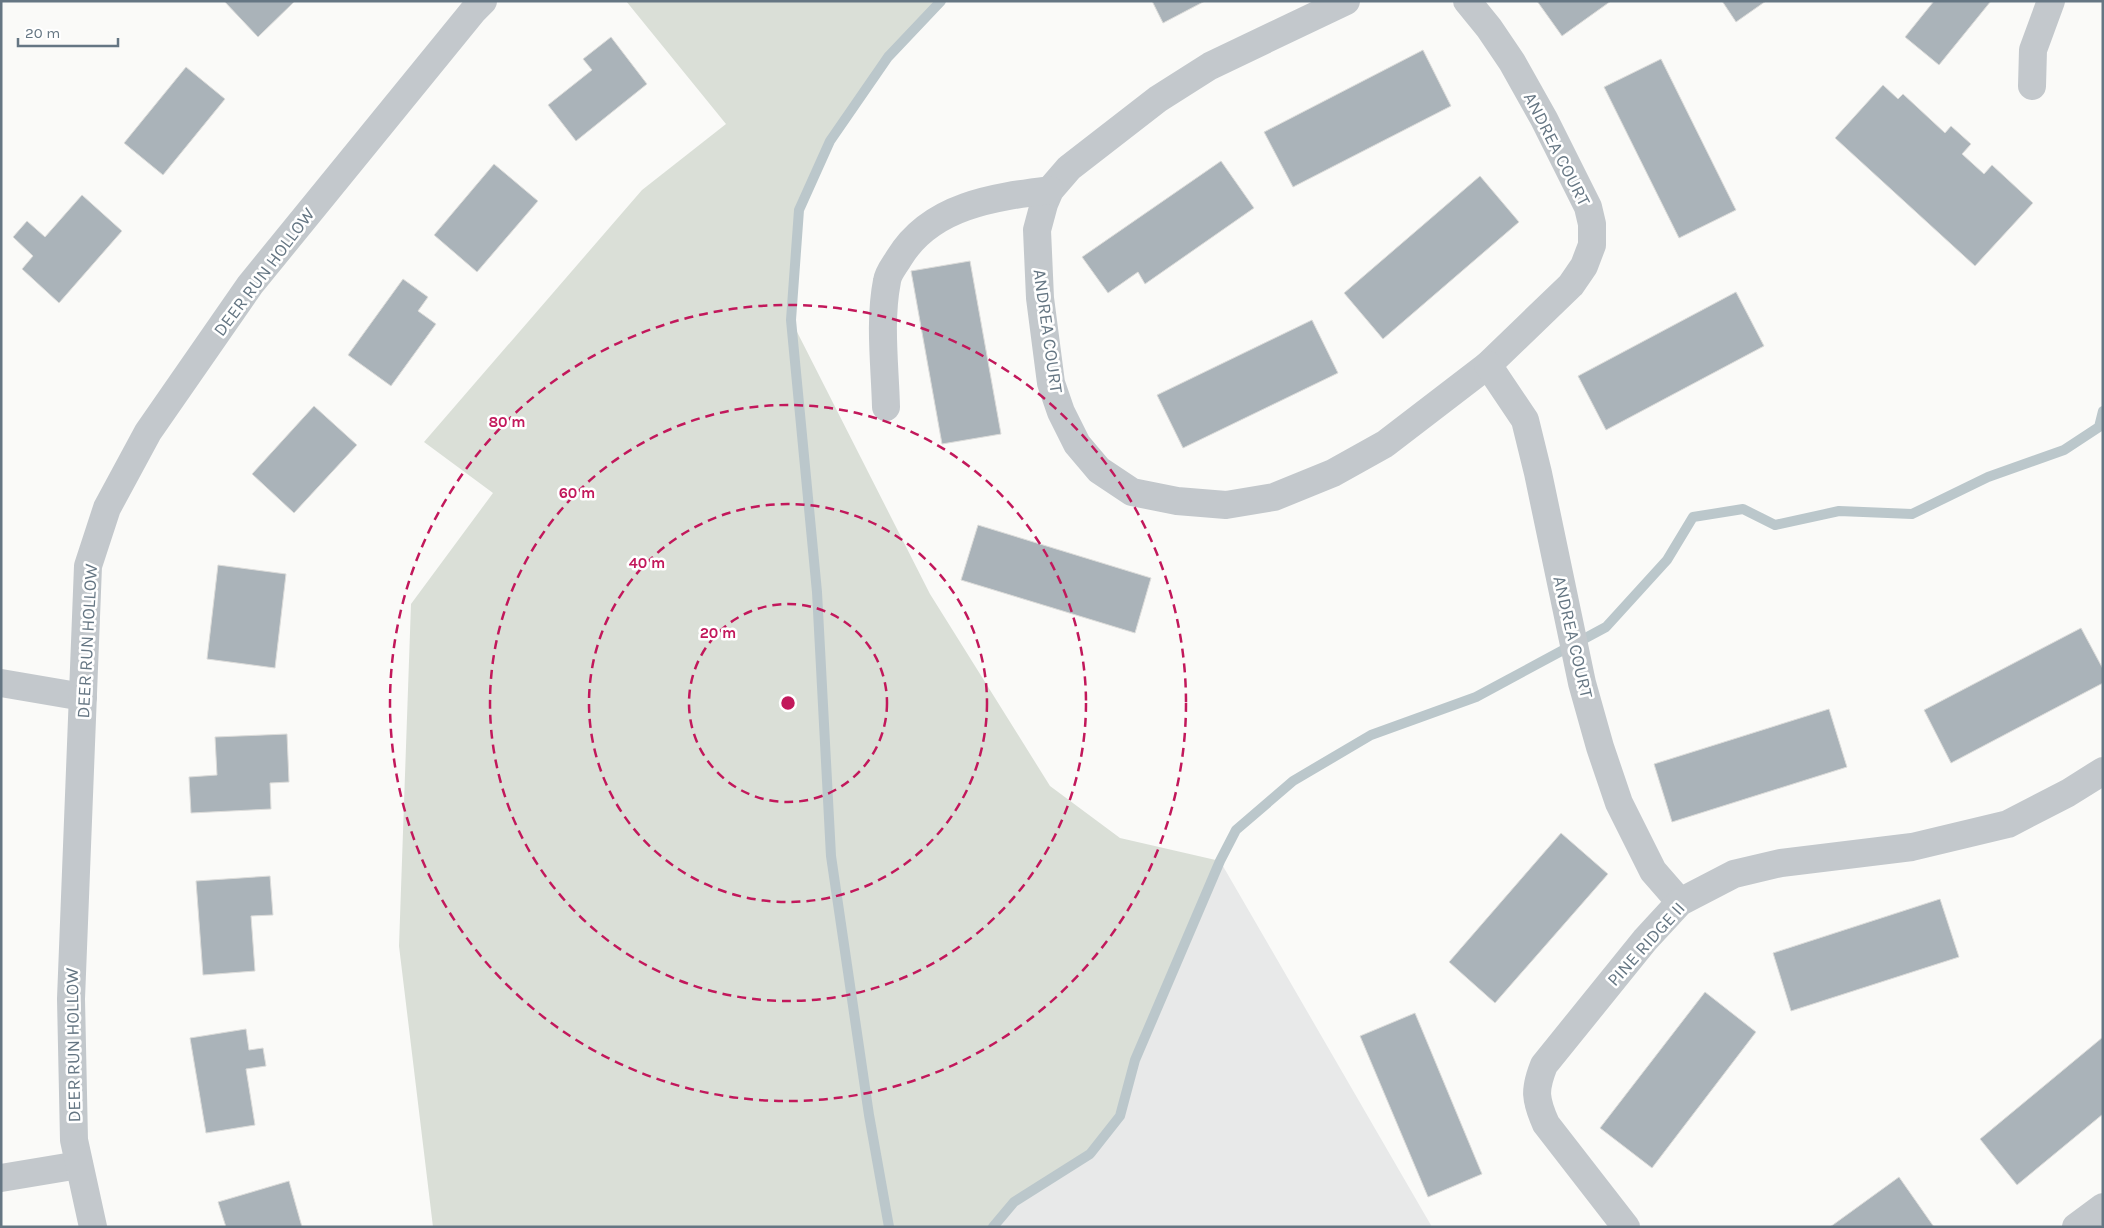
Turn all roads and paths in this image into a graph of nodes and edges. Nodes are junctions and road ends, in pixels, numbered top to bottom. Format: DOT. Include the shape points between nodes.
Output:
graph roads {
  1 [pos="483,1"];
  2 [pos="1346,1"];
  3 [pos="1467,1"];
  4 [pos="2051,1"];
  5 [pos="2032,86"];
  6 [pos="1050,190"];
  7 [pos="1488,365"];
  8 [pos="886,407"];
  9 [pos="1,683"];
  10 [pos="83,697"];
  11 [pos="2103,771"];
  12 [pos="1680,902"];
  13 [pos="79,1165"];
  14 [pos="1,1178"];
  15 [pos="2103,1207"];
  16 [pos="93,1227"];
  17 [pos="1626,1227"];
  18 [pos="2076,1227"];
  1 -- 10 [label="street, DEER RUN HOLLOW" via="250,285 148,432 106,508 88,566"];
  2 -- 6 [label="street, ANDREA COURT" via="1202,71 1158,99 1070,168"];
  3 -- 7 [label="street, ANDREA COURT" via="1508,55 1588,207 1592,224 1592,245 1571,286"];
  4 -- 5 [label="street" via="2033,50"];
  6 -- 7 [label="street, ANDREA COURT" via="1037,230 1040,298 1052,383 1061,412 1077,444 1100,470 1132,492 1177,501 1226,505 1274,497 1333,473 1385,444"];
  6 -- 8 [label="street" via="1003,196 963,206 933,222 907,245 887,279 884,316"];
  7 -- 12 [label="street, ANDREA COURT" via="1525,420 1582,683 1619,803 1653,870"];
  9 -- 10 [label="street"];
  10 -- 13 [label="street, DEER RUN HOLLOW" via="71,999 74,1140"];
  11 -- 12 [label="street, PINE RIDGE II" via="2008,824 1912,847 1781,863 1734,874"];
  12 -- 17 [label="street, PINE RIDGE II" via="1645,940 1544,1065 1536,1085 1537,1104 1546,1124"];
  13 -- 14 [label="street"];
  13 -- 16 [label="street, DEER RUN HOLLOW"];
  15 -- 18 [label="street"];
}
